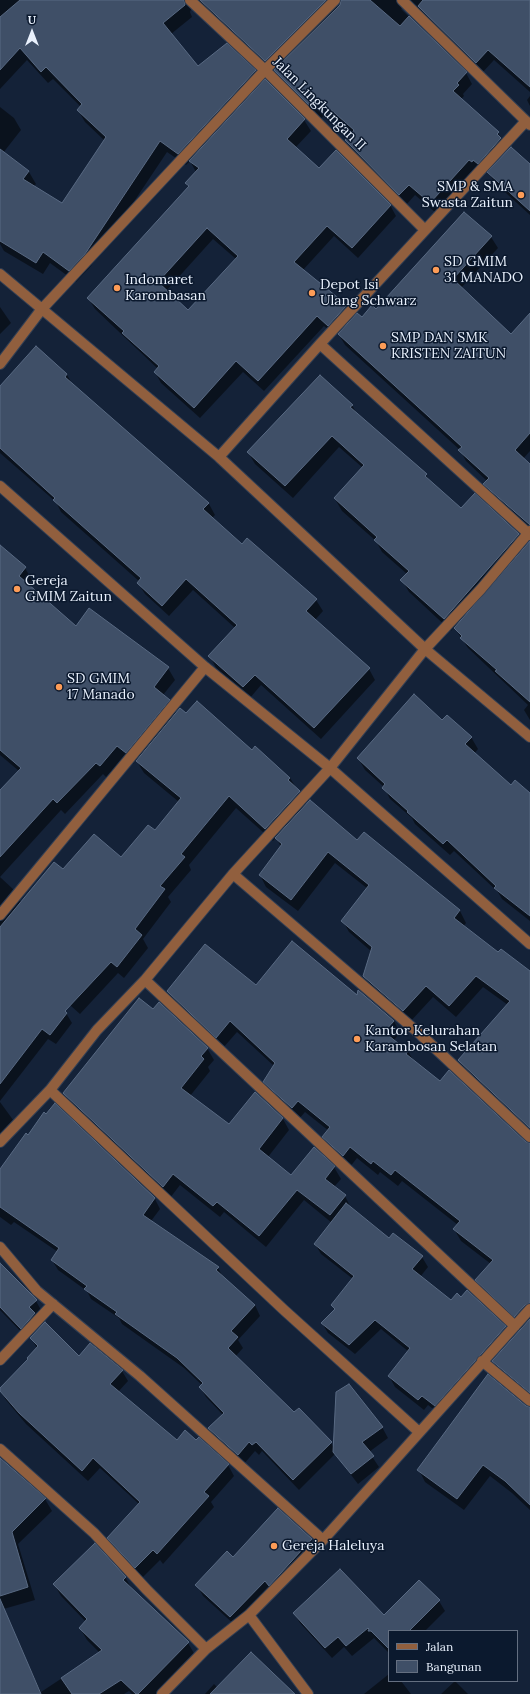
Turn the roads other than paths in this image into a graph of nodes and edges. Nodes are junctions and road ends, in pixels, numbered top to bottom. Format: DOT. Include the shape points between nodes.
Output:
graph roads {
  1 [pos="190,0"];
  2 [pos="335,0"];
  3 [pos="402,0"];
  4 [pos="265,70"];
  5 [pos="528,123"];
  6 [pos="425,230"];
  7 [pos="0,274"];
  8 [pos="41,310"];
  9 [pos="320,344"];
  10 [pos="0,364"];
  11 [pos="219,458"];
  12 [pos="0,486"];
  13 [pos="529,533"];
  14 [pos="426,649"];
  15 [pos="205,667"];
  16 [pos="530,737"];
  17 [pos="330,768"];
  18 [pos="234,874"];
  19 [pos="0,915"];
  20 [pos="530,944"];
  21 [pos="145,980"];
  22 [pos="50,1090"];
  23 [pos="530,1137"];
  24 [pos="0,1142"];
  25 [pos="0,1247"];
  26 [pos="53,1304"];
  27 [pos="530,1310"];
  28 [pos="516,1326"];
  29 [pos="0,1360"];
  30 [pos="482,1361"];
  31 [pos="530,1401"];
  32 [pos="419,1432"];
  33 [pos="0,1449"];
  34 [pos="322,1540"];
  35 [pos="249,1615"];
  36 [pos="206,1649"];
  37 [pos="162,1694"];
  38 [pos="308,1694"];
  1 -- 4 [label="street, Jalan Lingkungan II"];
  2 -- 4 [label="street"];
  3 -- 5 [label="street"];
  4 -- 6 [label="street, Jalan Lingkungan II"];
  4 -- 8 [label="street"];
  5 -- 6 [label="street"];
  6 -- 9 [label="street"];
  7 -- 8 [label="street"];
  8 -- 10 [label="street"];
  8 -- 11 [label="street"];
  9 -- 11 [label="street"];
  9 -- 13 [label="street"];
  11 -- 14 [label="street"];
  12 -- 15 [label="street"];
  13 -- 14 [label="street"];
  14 -- 16 [label="street"];
  14 -- 17 [label="street"];
  15 -- 17 [label="street"];
  15 -- 19 [label="street"];
  17 -- 18 [label="street"];
  17 -- 20 [label="street"];
  18 -- 21 [label="street"];
  18 -- 23 [label="street" via="421,1035"];
  21 -- 22 [label="street" via="97,1030"];
  21 -- 28 [label="street"];
  22 -- 24 [label="street"];
  22 -- 32 [label="street" via="284,1310"];
  25 -- 26 [label="street" via="37,1291"];
  26 -- 29 [label="street"];
  26 -- 34 [label="street" via="140,1376"];
  27 -- 28 [label="street"];
  28 -- 30 [label="street"];
  30 -- 31 [label="street"];
  30 -- 32 [label="street"];
  32 -- 34 [label="street"];
  33 -- 36 [label="street" via="94,1533"];
  34 -- 35 [label="street"];
  35 -- 36 [label="street"];
  35 -- 38 [label="street"];
  36 -- 37 [label="street"];
}
